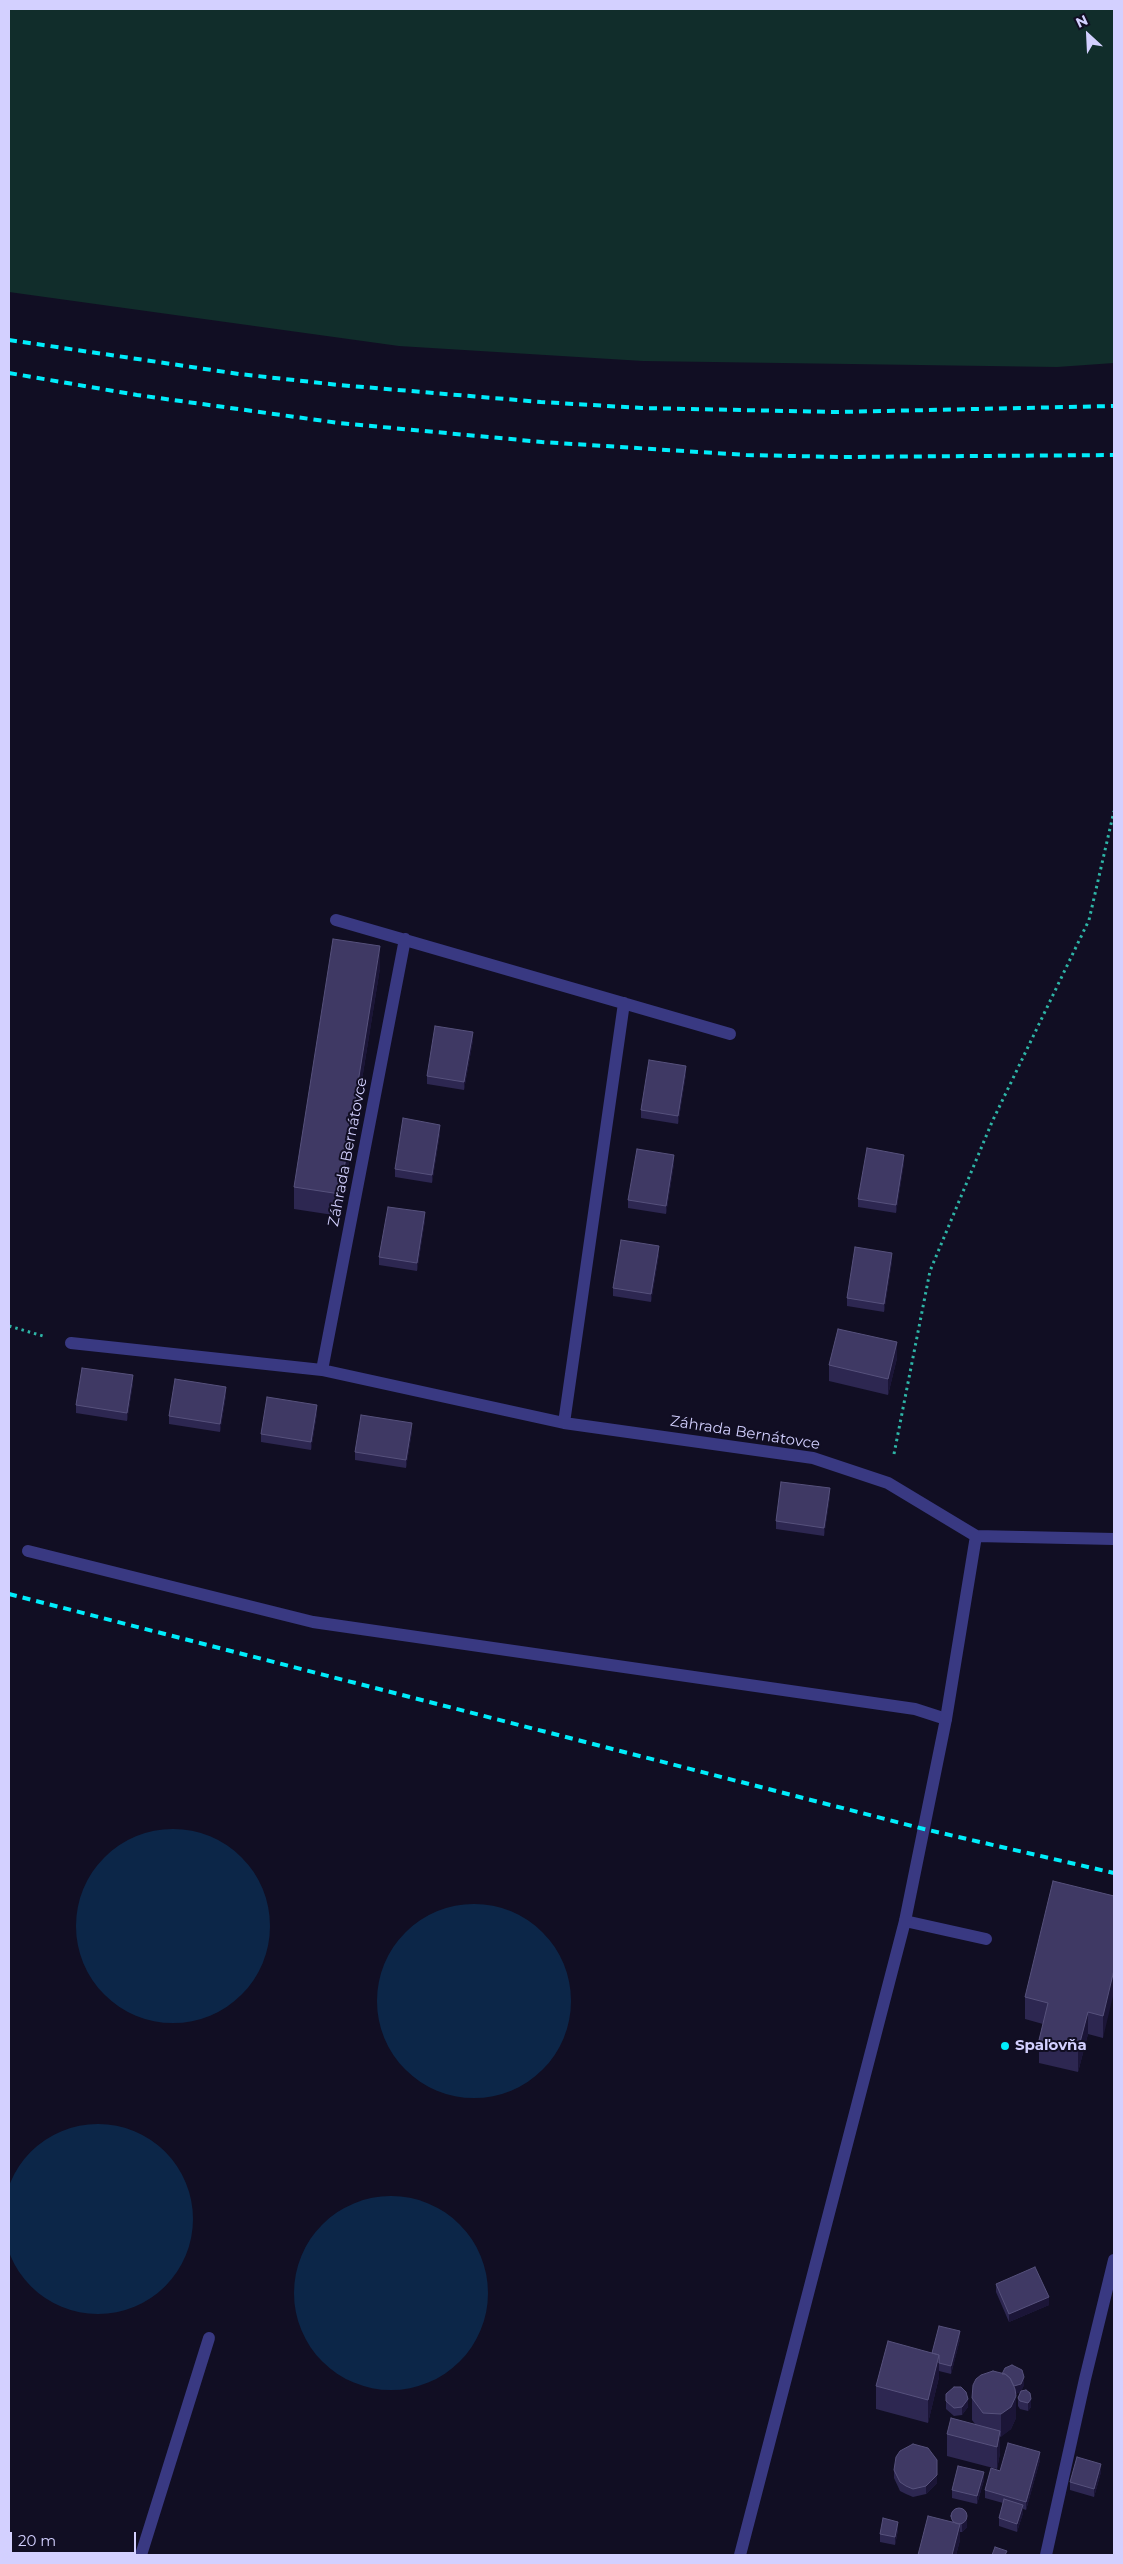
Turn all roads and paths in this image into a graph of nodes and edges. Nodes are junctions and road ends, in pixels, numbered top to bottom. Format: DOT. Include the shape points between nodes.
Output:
graph roads {
  1 [pos="1114,811"];
  2 [pos="336,920"];
  3 [pos="405,939"];
  4 [pos="624,1004"];
  5 [pos="730,1034"];
  6 [pos="9,1326"];
  7 [pos="70,1343"];
  8 [pos="322,1370"];
  9 [pos="564,1423"];
  10 [pos="888,1483"];
  11 [pos="976,1536"];
  12 [pos="1114,1539"];
  13 [pos="28,1551"];
  14 [pos="946,1719"];
  15 [pos="905,1921"];
  16 [pos="986,1939"];
  17 [pos="1114,2264"];
  18 [pos="209,2338"];
  19 [pos="141,2555"];
  20 [pos="740,2555"];
  21 [pos="1046,2555"];
  1 -- 10 [label="path" via="1090,920 992,1122 930,1271"];
  2 -- 3 [label="street"];
  3 -- 4 [label="street"];
  3 -- 8 [label="street, Záhrada Bernátovce"];
  4 -- 5 [label="street"];
  4 -- 9 [label="street"];
  6 -- 7 [label="path"];
  7 -- 8 [label="street, Záhrada Bernátovce"];
  8 -- 9 [label="street, Záhrada Bernátovce"];
  9 -- 10 [label="street, Záhrada Bernátovce" via="813,1458"];
  10 -- 11 [label="street, Záhrada Bernátovce"];
  11 -- 12 [label="street, Záhrada Bernátovce"];
  11 -- 14 [label="street"];
  13 -- 14 [label="street" via="313,1622 914,1709"];
  14 -- 15 [label="street"];
  15 -- 16 [label="street"];
  15 -- 20 [label="street"];
  17 -- 21 [label="street"];
  18 -- 19 [label="street"];
}
